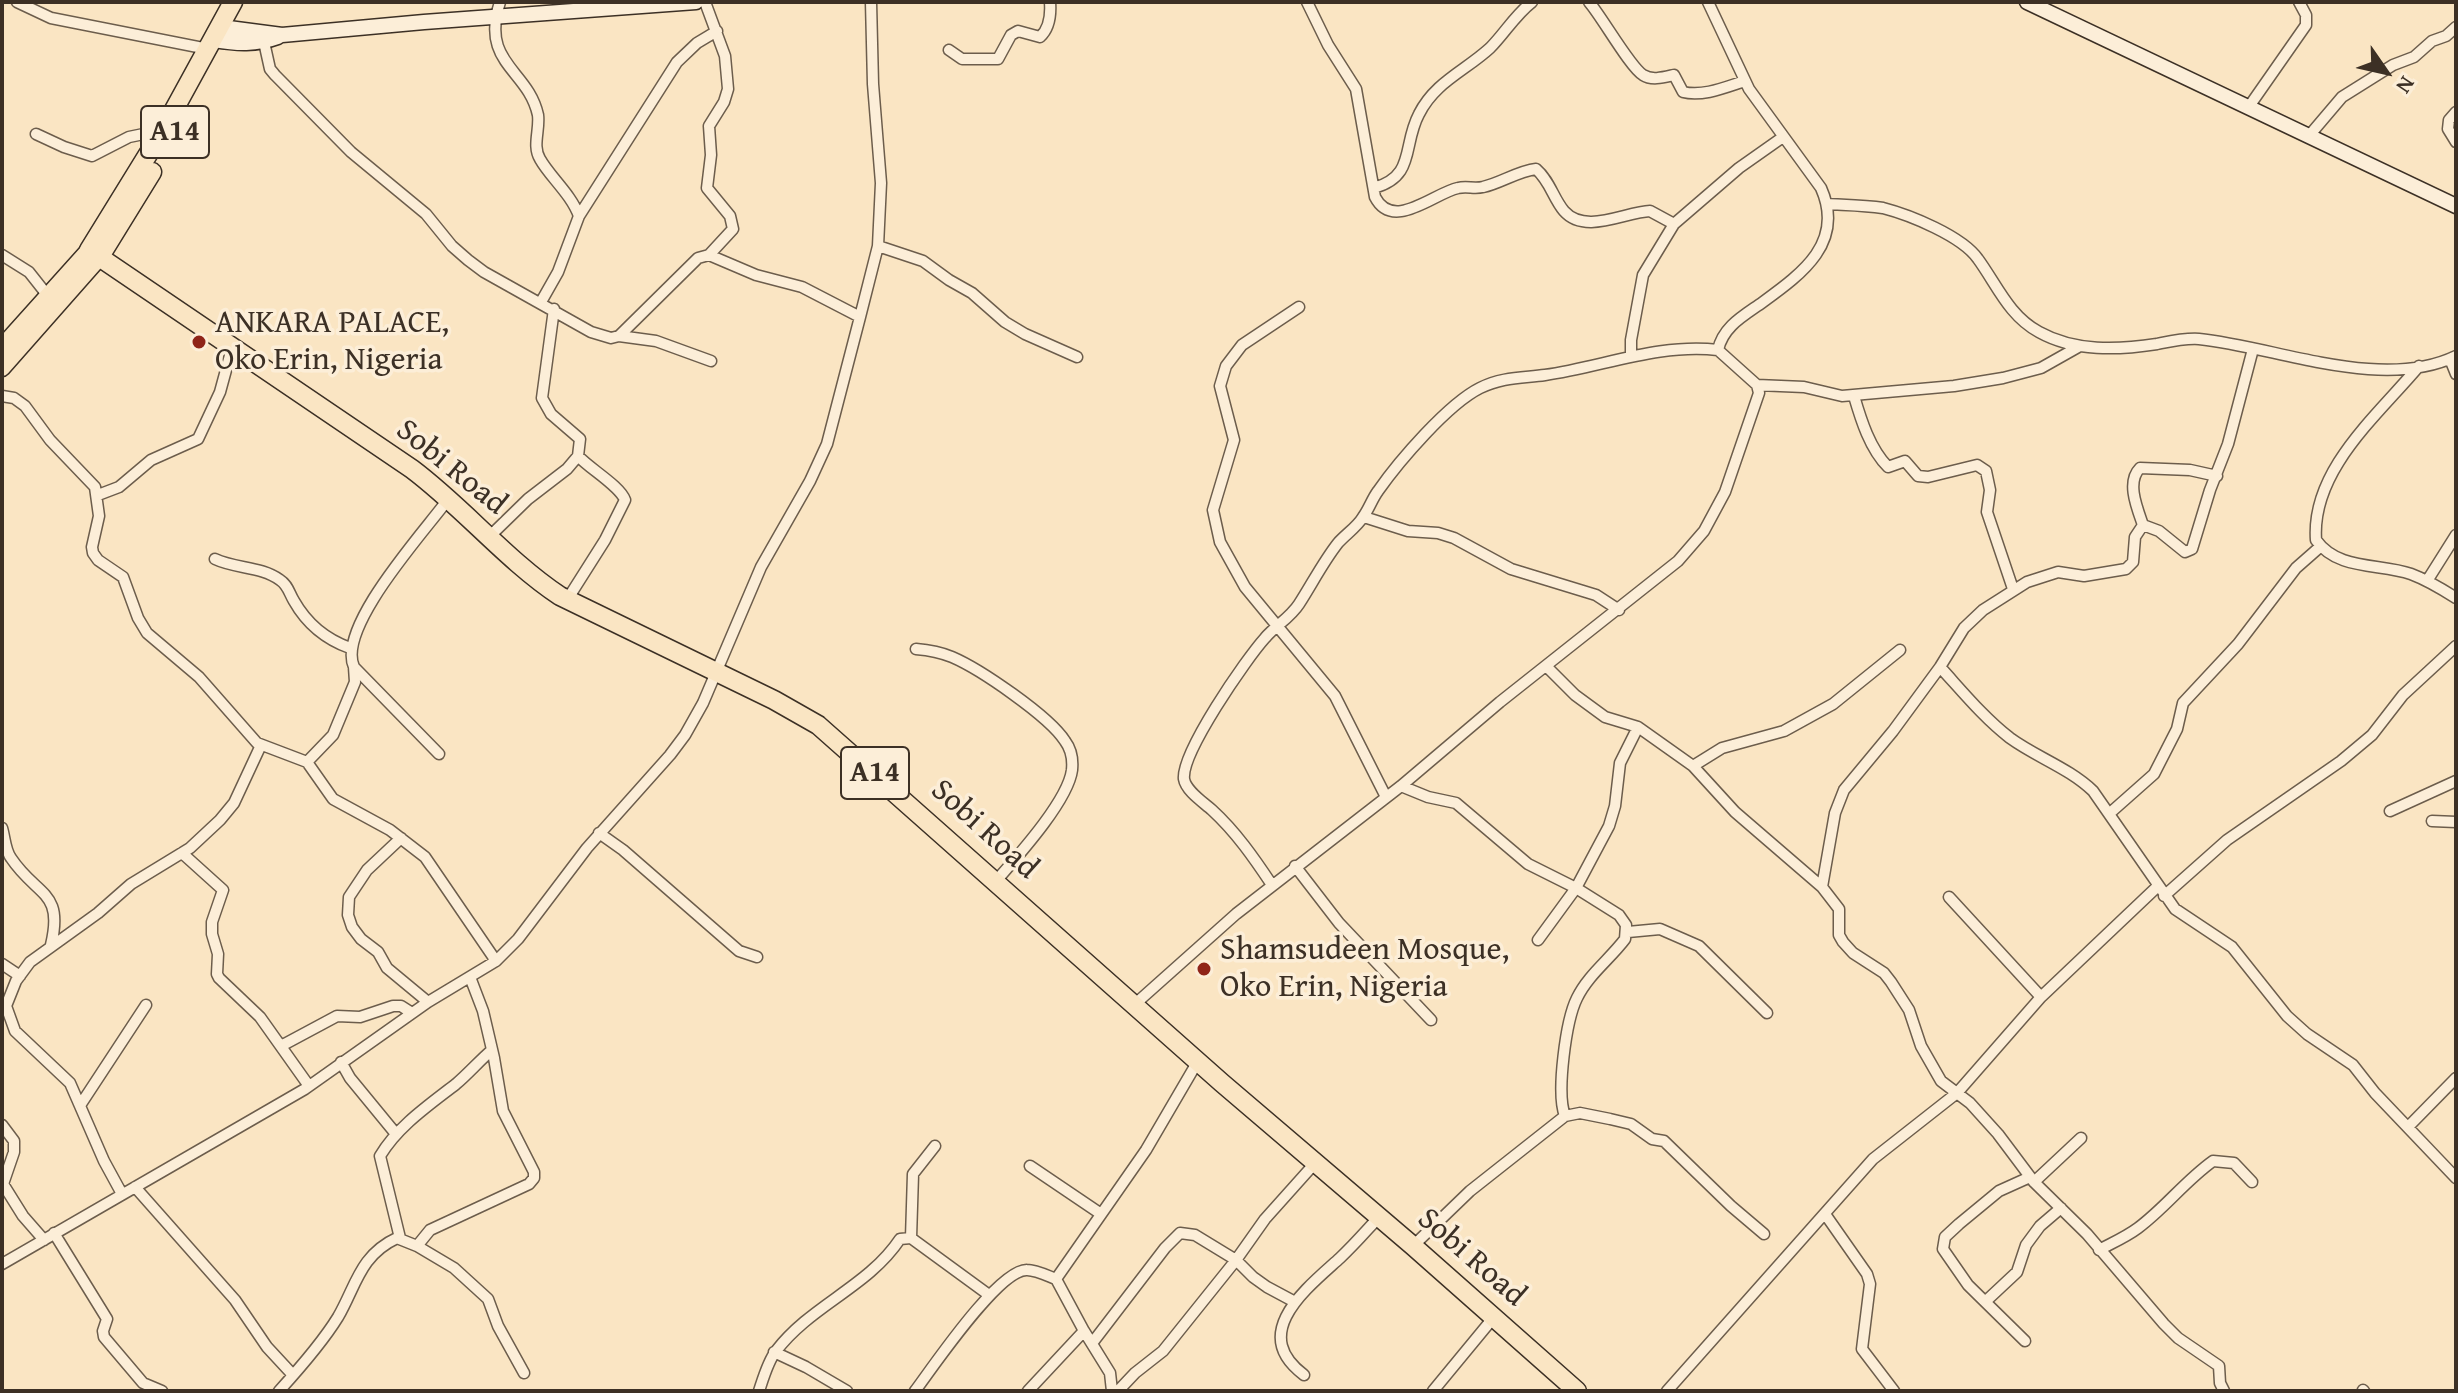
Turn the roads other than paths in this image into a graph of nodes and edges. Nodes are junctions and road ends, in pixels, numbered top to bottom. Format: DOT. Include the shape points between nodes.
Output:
graph roads {
  1 [pos="17,2"];
  2 [pos="233,2"];
  3 [pos="245,2"];
  4 [pos="500,2"];
  5 [pos="696,2"];
  6 [pos="705,2"];
  7 [pos="871,2"];
  8 [pos="1050,2"];
  9 [pos="1307,2"];
  10 [pos="1532,2"];
  11 [pos="1589,2"];
  12 [pos="1708,2"];
  13 [pos="2027,2"];
  14 [pos="2299,2"];
  15 [pos="495,17"];
  16 [pos="2456,27"];
  17 [pos="717,31"];
  18 [pos="282,35"];
  19 [pos="220,37"];
  20 [pos="264,42"];
  21 [pos="949,50"];
  22 [pos="1745,81"];
  23 [pos="2248,108"];
  24 [pos="2456,112"];
  25 [pos="163,130"];
  26 [pos="36,134"];
  27 [pos="1783,137"];
  28 [pos="2308,137"];
  29 [pos="2456,142"];
  30 [pos="1374,188"];
  31 [pos="1828,204"];
  32 [pos="2456,206"];
  33 [pos="579,216"];
  34 [pos="1674,224"];
  35 [pos="878,246"];
  36 [pos="94,254"];
  37 [pos="2,255"];
  38 [pos="709,255"];
  39 [pos="48,296"];
  40 [pos="541,302"];
  41 [pos="1299,307"];
  42 [pos="554,309"];
  43 [pos="860,317"];
  44 [pos="619,336"];
  45 [pos="2080,346"];
  46 [pos="232,348"];
  47 [pos="2253,349"];
  48 [pos="1718,350"];
  49 [pos="1631,356"];
  50 [pos="1077,357"];
  51 [pos="4,358"];
  52 [pos="2453,358"];
  53 [pos="711,361"];
  54 [pos="2419,366"];
  55 [pos="2456,374"];
  56 [pos="1757,385"];
  57 [pos="2,396"];
  58 [pos="1854,396"];
  59 [pos="578,456"];
  60 [pos="2217,476"];
  61 [pos="98,495"];
  62 [pos="449,498"];
  63 [pos="1364,517"];
  64 [pos="2143,525"];
  65 [pos="2456,535"];
  66 [pos="489,537"];
  67 [pos="2321,546"];
  68 [pos="215,559"];
  69 [pos="2427,581"];
  70 [pos="2013,589"];
  71 [pos="2456,598"];
  72 [pos="567,600"];
  73 [pos="1619,610"];
  74 [pos="1279,626"];
  75 [pos="2456,646"];
  76 [pos="350,648"];
  77 [pos="916,649"];
  78 [pos="1900,650"];
  79 [pos="1546,666"];
  80 [pos="354,667"];
  81 [pos="1940,667"];
  82 [pos="715,672"];
  83 [pos="1638,727"];
  84 [pos="261,745"];
  85 [pos="439,754"];
  86 [pos="307,762"];
  87 [pos="1693,766"];
  88 [pos="2456,781"];
  89 [pos="1401,786"];
  90 [pos="1386,797"];
  91 [pos="2390,811"];
  92 [pos="2110,813"];
  93 [pos="2432,821"];
  94 [pos="2456,822"];
  95 [pos="2,828"];
  96 [pos="599,833"];
  97 [pos="401,838"];
  98 [pos="182,853"];
  99 [pos="1295,866"];
  100 [pos="996,881"];
  101 [pos="1272,885"];
  102 [pos="2158,886"];
  103 [pos="1822,887"];
  104 [pos="1576,888"];
  105 [pos="2164,896"];
  106 [pos="1949,897"];
  107 [pos="1628,932"];
  108 [pos="1538,940"];
  109 [pos="51,945"];
  110 [pos="757,957"];
  111 [pos="496,961"];
  112 [pos="2,964"];
  113 [pos="20,976"];
  114 [pos="470,977"];
  115 [pos="2041,997"];
  116 [pos="428,1002"];
  117 [pos="146,1005"];
  118 [pos="1134,1005"];
  119 [pos="412,1013"];
  120 [pos="1767,1013"];
  121 [pos="1431,1020"];
  122 [pos="281,1046"];
  123 [pos="492,1050"];
  124 [pos="1198,1061"];
  125 [pos="341,1062"];
  126 [pos="2456,1078"];
  127 [pos="309,1086"];
  128 [pos="1957,1093"];
  129 [pos="81,1104"];
  130 [pos="1565,1116"];
  131 [pos="2,1125"];
  132 [pos="2408,1127"];
  133 [pos="396,1134"];
  134 [pos="2081,1138"];
  135 [pos="935,1146"];
  136 [pos="1316,1162"];
  137 [pos="1030,1166"];
  138 [pos="2456,1178"];
  139 [pos="2032,1180"];
  140 [pos="2252,1182"];
  141 [pos="135,1187"];
  142 [pos="122,1194"];
  143 [pos="2061,1208"];
  144 [pos="1101,1214"];
  145 [pos="1825,1214"];
  146 [pos="1379,1217"];
  147 [pos="54,1233"];
  148 [pos="1764,1234"];
  149 [pos="400,1238"];
  150 [pos="911,1238"];
  151 [pos="44,1240"];
  152 [pos="417,1246"];
  153 [pos="1413,1246"];
  154 [pos="2099,1250"];
  155 [pos="1236,1260"];
  156 [pos="2,1264"];
  157 [pos="1056,1279"];
  158 [pos="989,1295"];
  159 [pos="1986,1301"];
  160 [pos="1295,1302"];
  161 [pos="1494,1317"];
  162 [pos="1084,1331"];
  163 [pos="2025,1341"];
  164 [pos="1093,1342"];
  165 [pos="774,1352"];
  166 [pos="524,1373"];
  167 [pos="292,1374"];
  168 [pos="1304,1375"];
  169 [pos="162,1391"];
  170 [pos="279,1391"];
  171 [pos="759,1391"];
  172 [pos="847,1391"];
  173 [pos="915,1391"];
  174 [pos="1028,1391"];
  175 [pos="1112,1391"];
  176 [pos="1118,1391"];
  177 [pos="1433,1391"];
  178 [pos="1577,1391"];
  179 [pos="1667,1391"];
  180 [pos="1894,1391"];
  181 [pos="2224,1391"];
  1 -- 19 [label="street" via="51,18"];
  2 -- 19 [label="highway, A14"];
  3 -- 19 [label="highway, A14"];
  4 -- 15 [label="street"];
  5 -- 15 [label="street"];
  6 -- 17 [label="street"];
  7 -- 35 [label="street" via="881,183"];
  8 -- 21 [label="street" via="1044,33 1040,37 1018,31 998,59 962,59"];
  9 -- 30 [label="street" via="1356,89"];
  10 -- 30 [label="street" via="1493,45 1440,85 1417,117 1401,172 1389,184"];
  11 -- 22 [label="street" via="1645,76 1674,75 1683,92 1693,94"];
  12 -- 22 [label="street"];
  13 -- 23 [label="street"];
  14 -- 23 [label="street" via="2306,25"];
  15 -- 18 [label="street"];
  15 -- 33 [label="street" via="501,58 528,91 538,117 540,159"];
  16 -- 28 [label="street" via="2342,97"];
  17 -- 33 [label="street" via="677,62"];
  17 -- 38 [label="street" via="728,89 709,126 707,188 730,216 733,229"];
  18 -- 19 [label="street"];
  18 -- 20 [label="street"];
  19 -- 20 [label="street"];
  19 -- 25 [label="highway, A14"];
  19 -- 36 [label="highway, A14" via="156,165"];
  20 -- 40 [label="street" via="270,69 351,152 408,197 468,260"];
  22 -- 27 [label="street"];
  23 -- 28 [label="street"];
  24 -- 29 [label="street" via="2448,129"];
  25 -- 26 [label="street" via="129,137 92,156"];
  25 -- 36 [label="highway, A14"];
  27 -- 31 [label="street"];
  27 -- 34 [label="street"];
  28 -- 32 [label="street"];
  30 -- 34 [label="street" via="1384,209 1411,209 1455,188 1480,188 1536,169 1563,209 1579,219 1650,211"];
  31 -- 45 [label="street" via="1884,209 1957,240 1978,258 2019,319 2041,334"];
  31 -- 48 [label="street" via="1827,237 1817,254 1729,326"];
  33 -- 40 [label="street"];
  34 -- 49 [label="street" via="1643,275"];
  35 -- 43 [label="street"];
  35 -- 50 [label="street" via="923,261 1005,322"];
  36 -- 39 [label="main road"];
  36 -- 46 [label="highway, Sobi Road / A14"];
  36 -- 51 [label="main road"];
  37 -- 39 [label="street" via="29,272"];
  38 -- 43 [label="street" via="802,287"];
  38 -- 44 [label="street" via="698,258"];
  39 -- 51 [label="main road"];
  40 -- 42 [label="street"];
  41 -- 74 [label="street" via="1242,345 1226,366 1220,386 1234,440 1213,510 1220,542 1245,587"];
  42 -- 44 [label="street" via="591,332"];
  42 -- 59 [label="street" via="542,398 551,414 580,439"];
  43 -- 82 [label="street" via="827,444 761,567"];
  44 -- 53 [label="street" via="656,341"];
  45 -- 47 [label="street" via="2135,347 2196,339"];
  45 -- 58 [label="street" via="2041,368 2003,378"];
  46 -- 61 [label="street" via="220,392 198,439 151,460 119,487"];
  46 -- 62 [label="highway, Sobi Road / A14"];
  47 -- 54 [label="street" via="2370,370"];
  47 -- 60 [label="street"];
  48 -- 49 [label="street"];
  48 -- 56 [label="street"];
  49 -- 63 [label="street" via="1506,378 1479,388 1418,442 1377,492"];
  52 -- 54 [label="street"];
  52 -- 55 [label="street"];
  54 -- 67 [label="street" via="2364,428 2328,482 2316,529"];
  56 -- 58 [label="street"];
  56 -- 73 [label="street" via="1754,411 1725,492 1704,531 1678,561"];
  57 -- 61 [label="street" via="25,406"];
  58 -- 70 [label="street" via="1863,425 1888,467 1905,461 1918,476 1928,477 1977,465 1986,471 1987,512"];
  59 -- 66 [label="street"];
  59 -- 72 [label="street" via="625,500"];
  60 -- 64 [label="street" via="2189,552"];
  60 -- 64 [label="street" via="2140,468 2134,474 2134,491"];
  61 -- 84 [label="street" via="93,553 123,577 147,633 199,677"];
  62 -- 66 [label="highway, Sobi Road / A14"];
  62 -- 76 [label="street" via="398,561"];
  63 -- 73 [label="street" via="1454,538 1511,569 1596,595"];
  63 -- 74 [label="street"];
  64 -- 70 [label="street" via="2135,537 2133,562 2126,569 2084,576 2058,572"];
  65 -- 69 [label="street"];
  66 -- 72 [label="highway, Sobi Road / A14"];
  67 -- 69 [label="street" via="2345,560"];
  67 -- 92 [label="street" via="2296,568 2238,644 2183,703 2177,729 2154,774"];
  68 -- 76 [label="street" via="278,578 321,634"];
  69 -- 71 [label="street"];
  70 -- 81 [label="street" via="1964,628"];
  72 -- 82 [label="highway, Sobi Road / A14"];
  73 -- 79 [label="street"];
  74 -- 90 [label="street" via="1335,696"];
  74 -- 101 [label="street" via="1265,637 1215,706 1184,777"];
  75 -- 105 [label="street" via="2403,695 2372,735 2227,840"];
  76 -- 80 [label="street"];
  77 -- 100 [label="street" via="952,657 979,671 1065,739 1072,754 1068,783"];
  78 -- 87 [label="street" via="1833,704 1784,731 1722,748"];
  79 -- 83 [label="street" via="1605,717"];
  79 -- 89 [label="street"];
  80 -- 85 [label="street"];
  80 -- 86 [label="street" via="355,682 333,735"];
  81 -- 92 [label="street" via="2007,736 2083,781"];
  81 -- 103 [label="street" via="1844,790"];
  82 -- 96 [label="street" via="703,703 670,755"];
  82 -- 100 [label="highway, Sobi Road / A14" via="818,725"];
  83 -- 87 [label="street"];
  83 -- 104 [label="street" via="1620,763 1609,826"];
  84 -- 86 [label="street"];
  84 -- 98 [label="street" via="234,803"];
  86 -- 97 [label="street" via="333,799"];
  87 -- 103 [label="street" via="1735,812"];
  88 -- 91 [label="street"];
  89 -- 90 [label="street"];
  89 -- 104 [label="street" via="1456,803 1528,864"];
  90 -- 99 [label="street"];
  92 -- 102 [label="street"];
  93 -- 94 [label="street"];
  95 -- 109 [label="street" via="11,858 52,904 56,915"];
  96 -- 110 [label="street" via="739,951"];
  96 -- 111 [label="street"];
  97 -- 111 [label="street" via="425,857"];
  97 -- 116 [label="street" via="367,870 349,897 348,915 387,968"];
  98 -- 109 [label="street"];
  98 -- 122 [label="street" via="223,890 212,922 219,978 260,1017"];
  99 -- 101 [label="street"];
  99 -- 121 [label="street" via="1339,923"];
  100 -- 118 [label="highway, Sobi Road / A14"];
  101 -- 118 [label="street"];
  102 -- 105 [label="street"];
  102 -- 115 [label="street"];
  103 -- 128 [label="street" via="1839,909 1843,942 1891,982 1909,1010 1930,1064"];
  104 -- 107 [label="street" via="1619,915"];
  104 -- 108 [label="street"];
  105 -- 132 [label="street" via="2191,922 2232,947 2287,1016 2353,1065"];
  106 -- 115 [label="street"];
  107 -- 120 [label="street" via="1660,929 1699,946"];
  107 -- 130 [label="street" via="1577,997 1563,1062"];
  109 -- 113 [label="street"];
  111 -- 114 [label="street"];
  112 -- 113 [label="street"];
  113 -- 129 [label="street" via="6,1006 10,1021 70,1083"];
  114 -- 116 [label="street"];
  114 -- 123 [label="street"];
  115 -- 128 [label="street"];
  116 -- 119 [label="street"];
  117 -- 129 [label="street"];
  118 -- 124 [label="highway, Sobi Road / A14"];
  119 -- 122 [label="street" via="393,1006 360,1017 337,1016"];
  119 -- 125 [label="street"];
  122 -- 127 [label="street"];
  123 -- 133 [label="street"];
  123 -- 152 [label="street" via="503,1111 534,1178 430,1230"];
  124 -- 136 [label="highway, Sobi Road / A14"];
  124 -- 144 [label="street"];
  125 -- 127 [label="street"];
  125 -- 133 [label="street"];
  126 -- 132 [label="street"];
  127 -- 141 [label="street"];
  128 -- 139 [label="street" via="1998,1134"];
  128 -- 145 [label="street" via="1873,1159"];
  129 -- 142 [label="street"];
  130 -- 148 [label="street" via="1580,1113 1631,1124 1664,1141"];
  130 -- 153 [label="street" via="1470,1191"];
  131 -- 151 [label="street" via="14,1141 3,1184"];
  132 -- 138 [label="street"];
  133 -- 149 [label="street" via="380,1156 380,1165"];
  134 -- 139 [label="street"];
  135 -- 150 [label="street" via="913,1174"];
  136 -- 146 [label="highway, Sobi Road / A14"];
  136 -- 155 [label="street"];
  137 -- 144 [label="street"];
  139 -- 143 [label="street"];
  139 -- 159 [label="street" via="1999,1191 1945,1237 1943,1249 1951,1264"];
  140 -- 154 [label="street" via="2234,1163 2213,1161 2137,1229"];
  141 -- 142 [label="street"];
  141 -- 167 [label="street"];
  142 -- 147 [label="street"];
  143 -- 154 [label="street"];
  143 -- 159 [label="street" via="2026,1245 2017,1272"];
  144 -- 157 [label="street"];
  145 -- 179 [label="street"];
  145 -- 180 [label="street" via="1867,1274 1862,1349"];
  146 -- 153 [label="highway, Sobi Road / A14"];
  146 -- 160 [label="street"];
  147 -- 151 [label="street"];
  147 -- 169 [label="street" via="104,1312 104,1337 143,1383"];
  149 -- 152 [label="street"];
  149 -- 167 [label="street" via="358,1272 338,1316"];
  150 -- 158 [label="street"];
  150 -- 165 [label="street" via="900,1239 872,1272 815,1313"];
  151 -- 156 [label="street"];
  152 -- 166 [label="street" via="454,1268 488,1299"];
  153 -- 161 [label="highway, Sobi Road / A14"];
  154 -- 181 [label="street" via="2178,1338 2219,1366"];
  155 -- 160 [label="street"];
  155 -- 164 [label="street" via="1195,1235 1180,1233"];
  155 -- 176 [label="street" via="1163,1351"];
  157 -- 158 [label="street" via="1027,1270 1014,1273"];
  157 -- 162 [label="street"];
  158 -- 173 [label="street"];
  159 -- 163 [label="street"];
  160 -- 168 [label="street" via="1280,1339 1287,1360"];
  161 -- 177 [label="street"];
  161 -- 178 [label="highway, Sobi Road / A14"];
  162 -- 164 [label="street"];
  162 -- 174 [label="street"];
  164 -- 175 [label="street" via="1110,1373"];
  165 -- 171 [label="street"];
  165 -- 172 [label="street"];
  167 -- 170 [label="street"];
}
